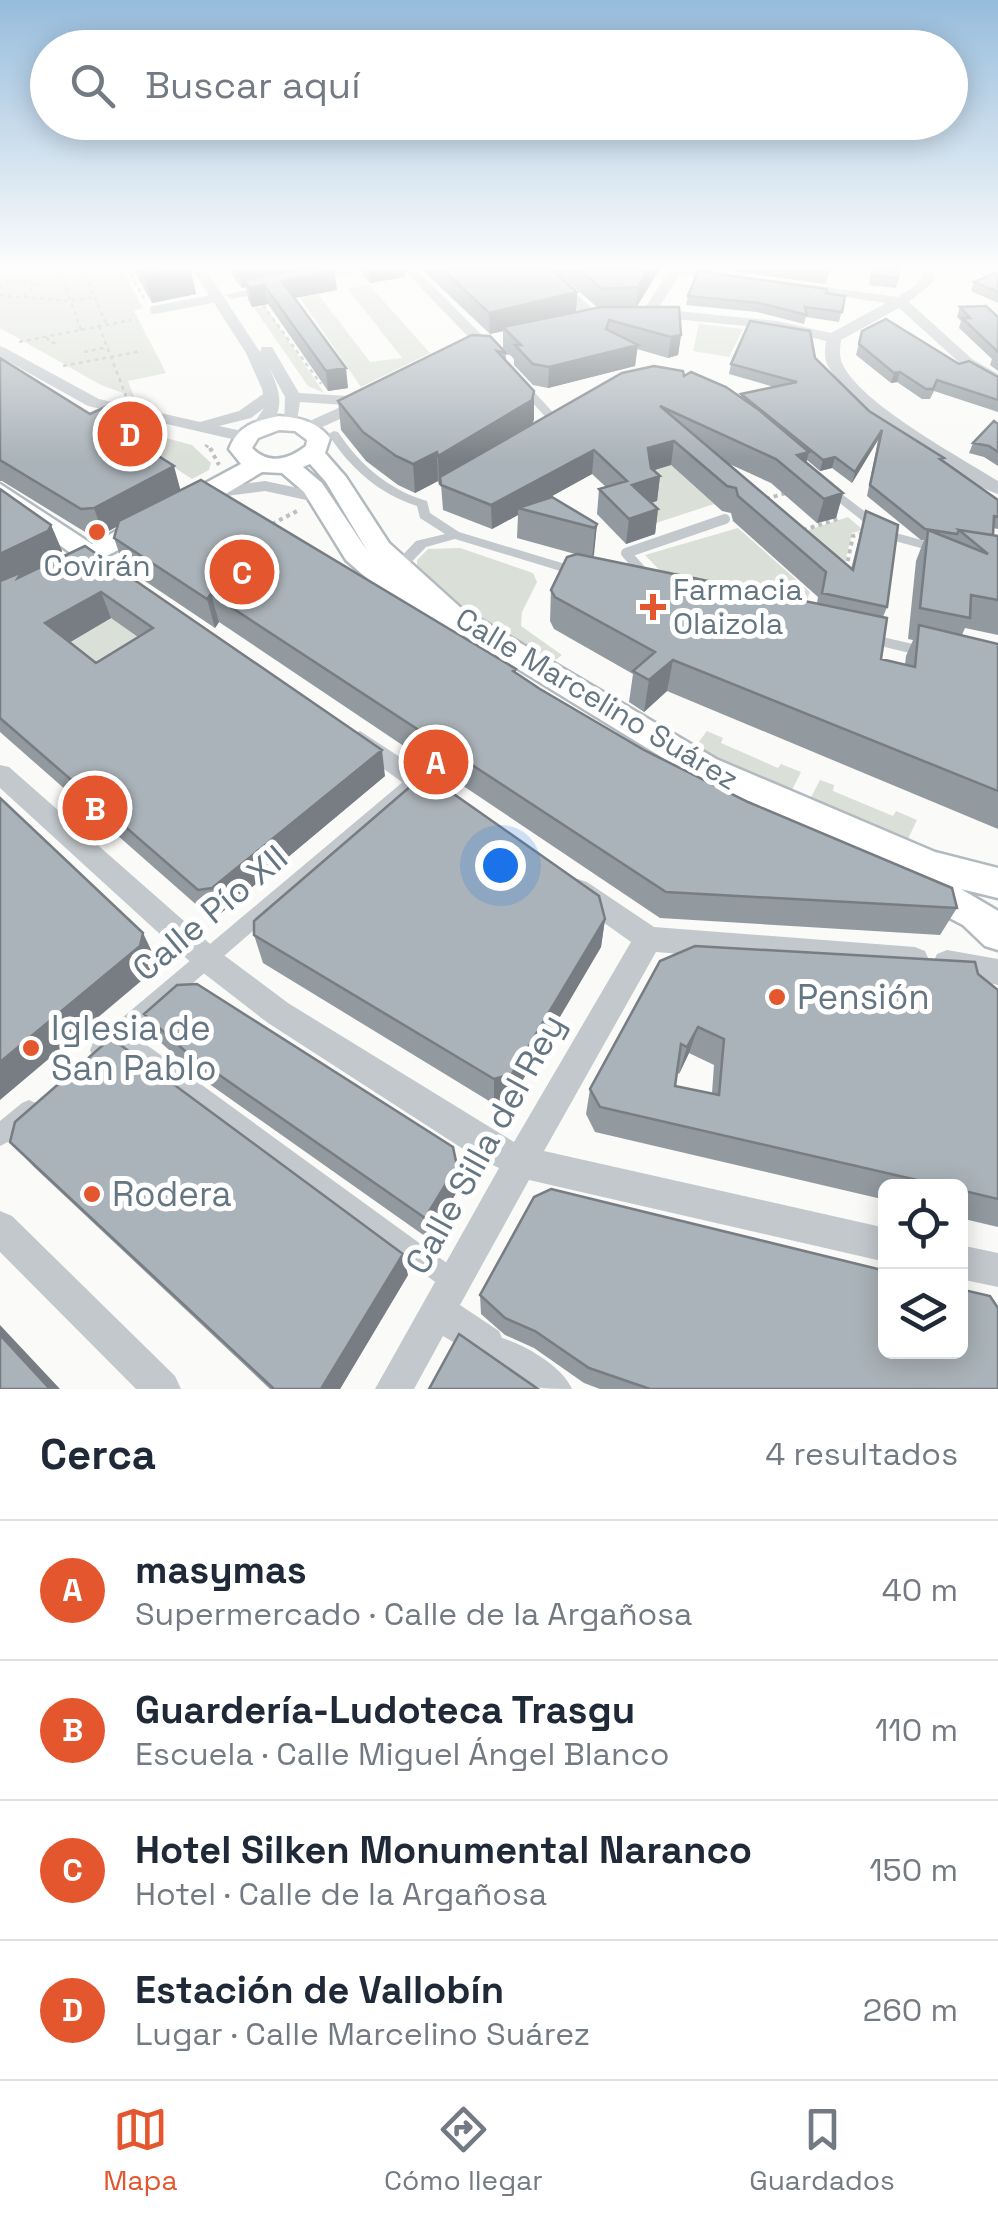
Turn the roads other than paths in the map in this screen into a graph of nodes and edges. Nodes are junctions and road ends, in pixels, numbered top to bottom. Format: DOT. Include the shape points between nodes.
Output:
graph roads {
  1 [pos="245,332"];
  2 [pos="250,332"];
  3 [pos="476,332"];
  4 [pos="807,332"];
  5 [pos="841,332"];
  6 [pos="934,332"];
  7 [pos="834,338"];
  8 [pos="5,344"];
  9 [pos="466,353"];
  10 [pos="516,379"];
  11 [pos="998,381"];
  12 [pos="272,395"];
  13 [pos="292,397"];
  14 [pos="570,414"];
  15 [pos="174,422"];
  16 [pos="556,422"];
  17 [pos="540,432"];
  18 [pos="252,433"];
  19 [pos="334,434"];
  20 [pos="300,443"];
  21 [pos="258,464"];
  22 [pos="811,473"];
  23 [pos="214,482"];
  24 [pos="998,489"];
  25 [pos="0,491"];
  26 [pos="313,502"];
  27 [pos="725,520"];
  28 [pos="455,535"];
  29 [pos="961,553"];
  30 [pos="91,555"];
  31 [pos="398,568"];
  32 [pos="115,571"];
  33 [pos="593,576"];
  34 [pos="627,584"];
  35 [pos="660,592"];
  36 [pos="0,602"];
  37 [pos="848,634"];
  38 [pos="942,656"];
  39 [pos="336,724"];
  40 [pos="0,774"];
  41 [pos="416,780"];
  42 [pos="458,808"];
  43 [pos="559,877"];
  44 [pos="998,883"];
  45 [pos="998,934"];
  46 [pos="649,939"];
  47 [pos="207,958"];
  48 [pos="998,972"];
  49 [pos="117,1035"];
  50 [pos="88,1060"];
  51 [pos="44,1098"];
  52 [pos="0,1135"];
  53 [pos="523,1162"];
  54 [pos="0,1228"];
  55 [pos="878,1243"];
  56 [pos="968,1264"];
  57 [pos="998,1270"];
  58 [pos="446,1296"];
  59 [pos="162,1389"];
  60 [pos="394,1389"];
  61 [pos="552,1389"];
  1 -- 12 [label="street"];
  2 -- 13 [label="street"];
  3 -- 9 [label="street" via="492,347"];
  4 -- 7 [label="street"];
  5 -- 7 [label="street"];
  6 -- 11 [label="street"];
  7 -- 24 [label="street" via="837,368 863,396"];
  8 -- 15 [label="street" via="77,396"];
  10 -- 16 [label="street"];
  12 -- 15 [label="street" via="224,422"];
  12 -- 18 [label="street" via="272,412"];
  13 -- 20 [label="street"];
  13 -- 20 [label="street" via="375,397"];
  14 -- 16 [label="street"];
  15 -- 18 [label="street"];
  16 -- 17 [label="street"];
  18 -- 20 [label="main road"];
  18 -- 21 [label="main road" via="241,443 243,456"];
  19 -- 28 [label="street" via="346,454 405,500 427,501 424,515"];
  20 -- 21 [label="main road"];
  20 -- 26 [label="main road, Calle Marcelino Suárez"];
  20 -- 31 [label="main road, Calle Marcelino Suárez" via="327,464 354,514"];
  21 -- 23 [label="main road"];
  22 -- 29 [label="street" via="878,528 905,542"];
  23 -- 26 [label="street" via="265,486"];
  23 -- 30 [label="main road"];
  25 -- 30 [label="main road"];
  26 -- 45 [label="main road, Calle Marcelino Suárez" via="355,554 432,623 593,728 772,824 952,900"];
  27 -- 35 [label="lane" via="626,553"];
  28 -- 31 [label="street" via="421,544"];
  28 -- 33 [label="street"];
  30 -- 32 [label="street"];
  30 -- 36 [label="main road"];
  31 -- 44 [label="main road, Calle Marcelino Suárez" via="452,614 705,768 930,866"];
  34 -- 35 [label="street"];
  37 -- 38 [label="street"];
  39 -- 41 [label="street"];
  40 -- 47 [label="street"];
  41 -- 42 [label="street"];
  41 -- 47 [label="street, Calle Pío XII"];
  43 -- 46 [label="street"];
  46 -- 48 [label="street"];
  46 -- 53 [label="street, Calle Silla del Rey"];
  47 -- 49 [label="street, Calle Pío XII"];
  47 -- 53 [label="street" via="278,1013 484,1145"];
  49 -- 50 [label="street, Calle Pío XII"];
  49 -- 58 [label="street"];
  51 -- 52 [label="street"];
  53 -- 55 [label="street"];
  53 -- 58 [label="street, Calle Silla del Rey"];
  54 -- 59 [label="street"];
  56 -- 57 [label="street"];
  58 -- 60 [label="street, Calle Silla del Rey"];
  58 -- 61 [label="street" via="495,1350"];
}
